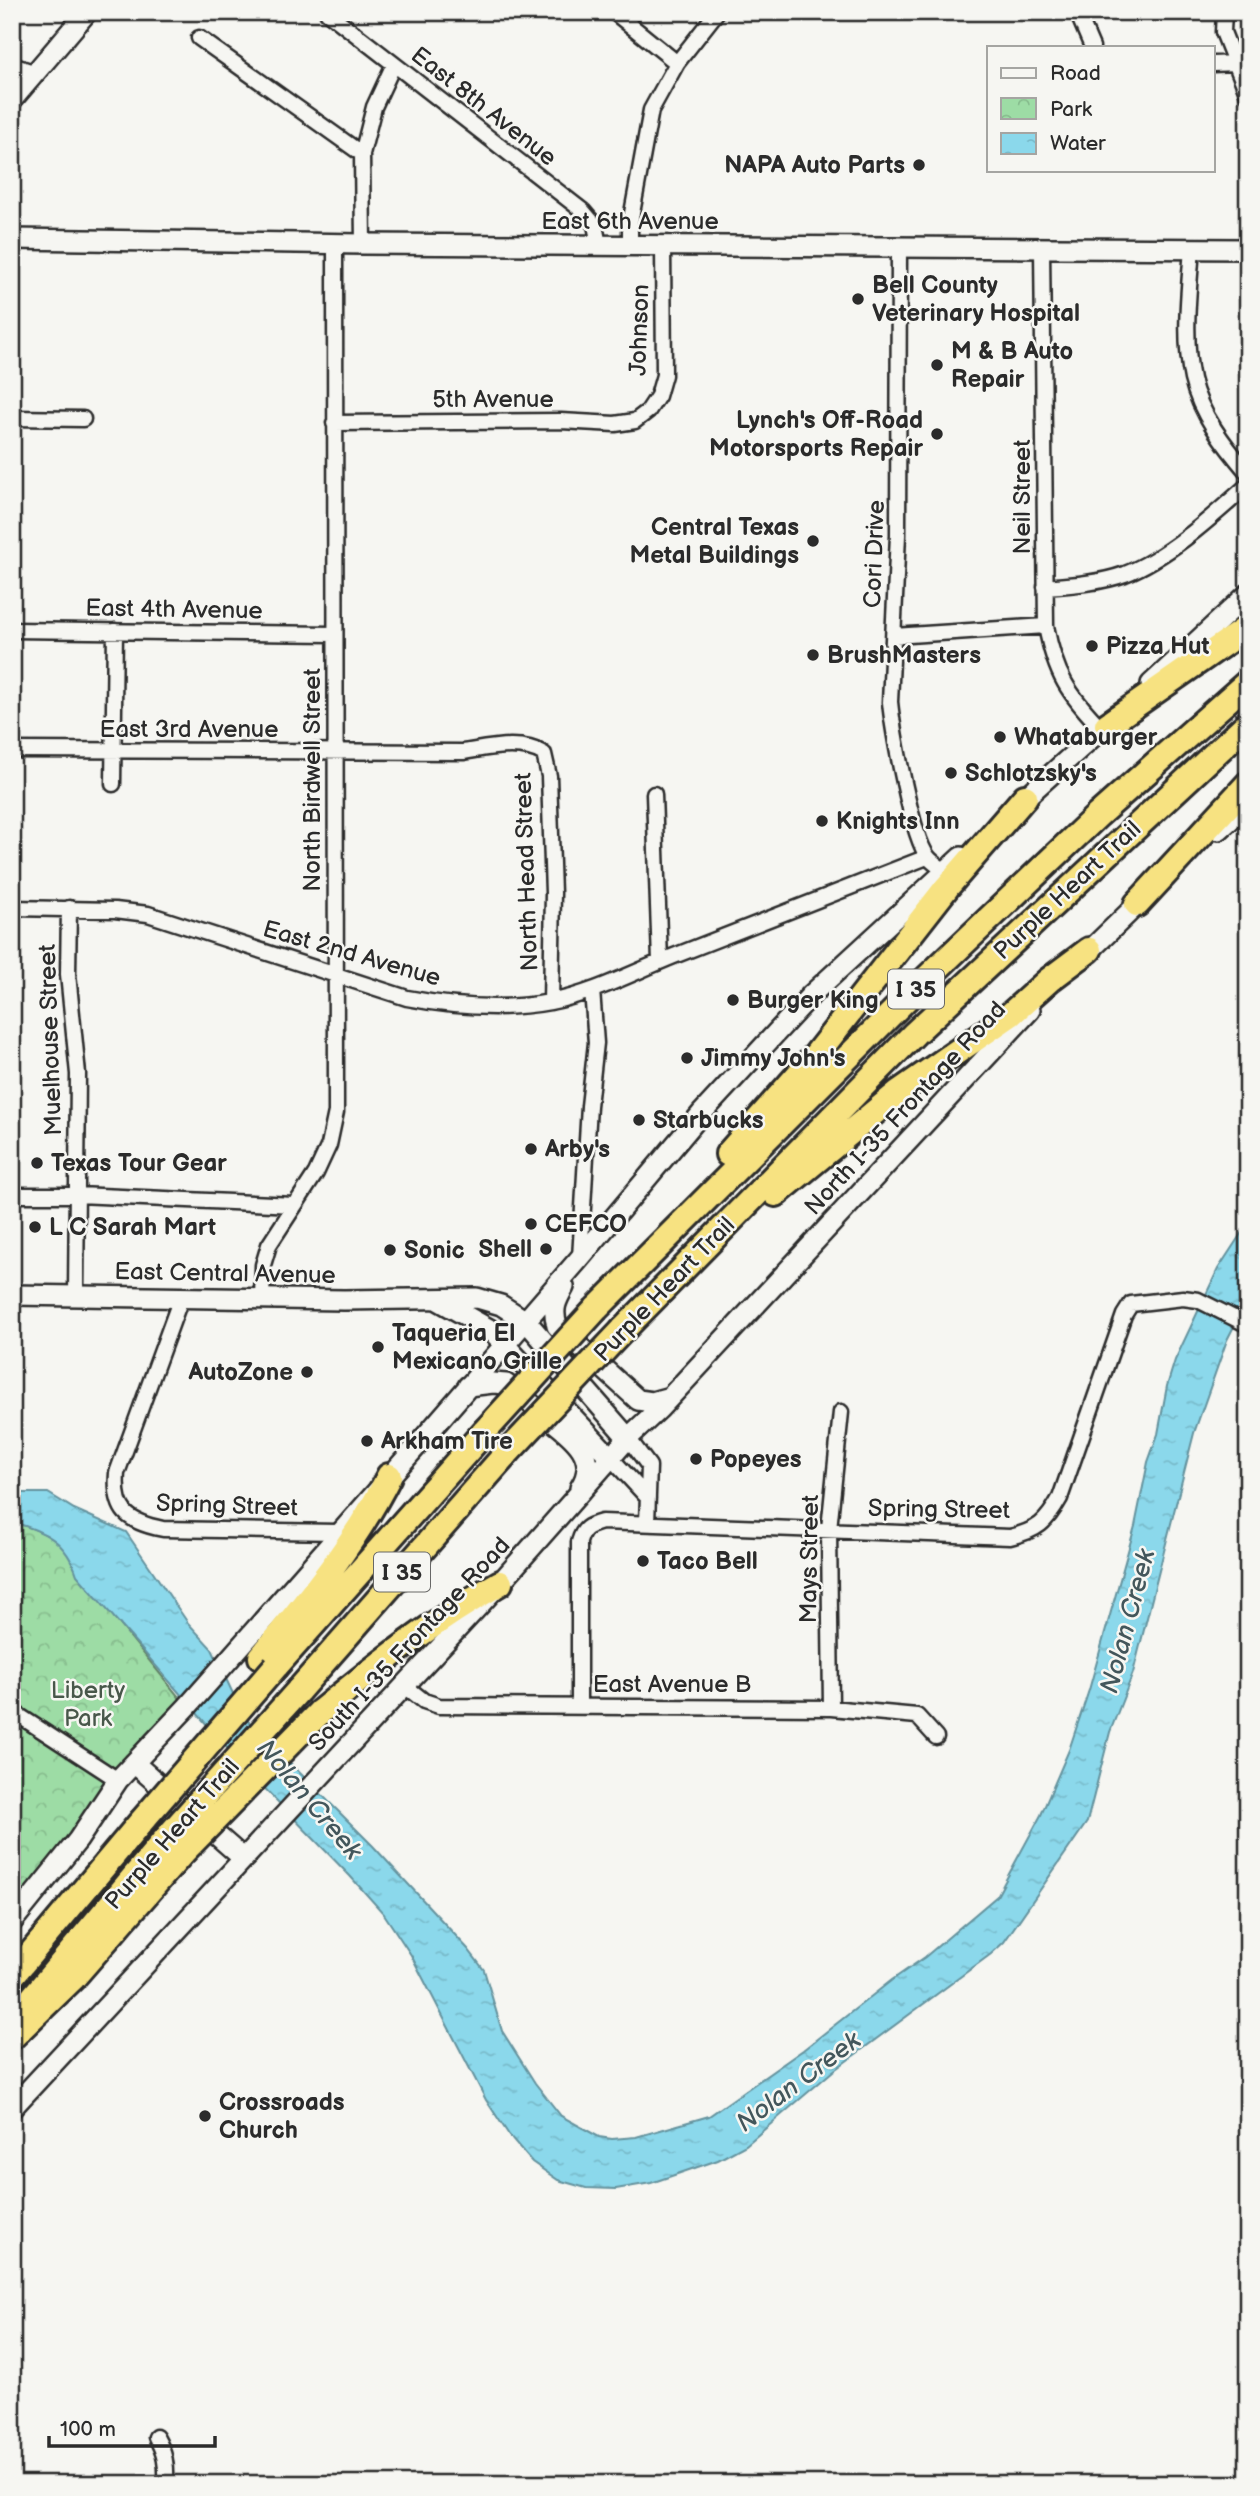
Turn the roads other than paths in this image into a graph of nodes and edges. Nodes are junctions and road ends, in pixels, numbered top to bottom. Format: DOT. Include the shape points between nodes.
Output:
graph roads {
  1 [pos="87,12"];
  2 [pos="327,12"];
  3 [pos="614,12"];
  4 [pos="717,12"];
  5 [pos="1077,12"];
  6 [pos="1224,12"];
  7 [pos="199,38"];
  8 [pos="1092,46"];
  9 [pos="677,63"];
  10 [pos="394,64"];
  11 [pos="1214,64"];
  12 [pos="1235,64"];
  13 [pos="12,65"];
  14 [pos="36,73"];
  15 [pos="1248,95"];
  16 [pos="12,100"];
  17 [pos="362,154"];
  18 [pos="12,239"];
  19 [pos="335,243"];
  20 [pos="363,244"];
  21 [pos="599,245"];
  22 [pos="630,245"];
  23 [pos="663,246"];
  24 [pos="899,247"];
  25 [pos="1042,248"];
  26 [pos="1192,248"];
  27 [pos="1248,249"];
  28 [pos="648,411"];
  29 [pos="12,418"];
  30 [pos="83,419"];
  31 [pos="334,423"];
  32 [pos="1248,473"];
  33 [pos="1248,485"];
  34 [pos="1045,587"];
  35 [pos="1248,594"];
  36 [pos="1046,626"];
  37 [pos="1248,627"];
  38 [pos="12,630"];
  39 [pos="115,631"];
  40 [pos="334,634"];
  41 [pos="894,636"];
  42 [pos="1248,682"];
  43 [pos="1248,723"];
  44 [pos="1104,727"];
  45 [pos="533,747"];
  46 [pos="12,750"];
  47 [pos="113,751"];
  48 [pos="334,752"];
  49 [pos="113,784"];
  50 [pos="1248,784"];
  51 [pos="654,794"];
  52 [pos="1025,797"];
  53 [pos="1248,804"];
  54 [pos="927,857"];
  55 [pos="945,872"];
  56 [pos="1137,905"];
  57 [pos="12,908"];
  58 [pos="69,908"];
  59 [pos="1089,950"];
  60 [pos="660,961"];
  61 [pos="337,977"];
  62 [pos="592,990"];
  63 [pos="551,1002"];
  64 [pos="12,1195"];
  65 [pos="78,1195"];
  66 [pos="294,1205"];
  67 [pos="580,1258"];
  68 [pos="633,1270"];
  69 [pos="671,1281"];
  70 [pos="12,1295"];
  71 [pos="76,1296"];
  72 [pos="181,1298"];
  73 [pos="262,1299"];
  74 [pos="438,1300"];
  75 [pos="526,1321"];
  76 [pos="1244,1323"];
  77 [pos="506,1344"];
  78 [pos="468,1386"];
  79 [pos="670,1396"];
  80 [pos="841,1412"];
  81 [pos="628,1438"];
  82 [pos="611,1458"];
  83 [pos="389,1476"];
  84 [pos="648,1498"];
  85 [pos="559,1518"];
  86 [pos="647,1523"];
  87 [pos="829,1529"];
  88 [pos="338,1532"];
  89 [pos="500,1583"];
  90 [pos="269,1662"];
  91 [pos="405,1686"];
  92 [pos="579,1707"];
  93 [pos="831,1708"];
  94 [pos="12,1712"];
  95 [pos="936,1737"];
  96 [pos="141,1756"];
  97 [pos="118,1780"];
  98 [pos="173,1847"];
  99 [pos="243,1858"];
  100 [pos="12,1922"];
  101 [pos="12,1976"];
  102 [pos="12,2022"];
  103 [pos="12,2037"];
  104 [pos="12,2108"];
  105 [pos="156,2437"];
  106 [pos="166,2484"];
  1 -- 14 [label="main road"];
  2 -- 10 [label="street, East 8th Avenue"];
  3 -- 9 [label="street"];
  4 -- 9 [label="street"];
  5 -- 8 [label="street"];
  6 -- 12 [label="street" via="1223,32"];
  7 -- 17 [label="street"];
  9 -- 22 [label="street" via="651,110"];
  10 -- 17 [label="street" via="373,107"];
  10 -- 21 [label="street, East 8th Avenue" via="583,211 595,225"];
  11 -- 12 [label="street"];
  12 -- 15 [label="street"];
  13 -- 14 [label="street"];
  14 -- 16 [label="main road"];
  17 -- 20 [label="street"];
  18 -- 19 [label="main road, East 6th Avenue"];
  19 -- 20 [label="main road, East 6th Avenue"];
  19 -- 31 [label="street, North Birdwell Street"];
  20 -- 21 [label="main road, East 6th Avenue"];
  21 -- 22 [label="main road, East 6th Avenue"];
  22 -- 23 [label="main road, East 6th Avenue"];
  23 -- 24 [label="main road, East 6th Avenue"];
  23 -- 28 [label="street, Johnson" via="664,375"];
  24 -- 25 [label="main road, East 6th Avenue"];
  24 -- 41 [label="street, Cori Drive"];
  25 -- 26 [label="main road, East 6th Avenue"];
  25 -- 34 [label="street, Neil Street"];
  26 -- 27 [label="main road, East 6th Avenue"];
  26 -- 32 [label="street" via="1188,312 1192,380 1206,414"];
  28 -- 31 [label="street, 5th Avenue" via="635,421 615,424"];
  29 -- 30 [label="street"];
  31 -- 40 [label="street, North Birdwell Street"];
  33 -- 34 [label="street" via="1179,541 1125,574"];
  34 -- 36 [label="street, Neil Street"];
  35 -- 44 [label="main road"];
  36 -- 41 [label="street"];
  36 -- 44 [label="street, Neil Street" via="1054,661 1074,701"];
  37 -- 44 [label="highway"];
  38 -- 39 [label="street, East 4th Avenue"];
  39 -- 40 [label="street, East 4th Avenue"];
  39 -- 47 [label="street"];
  40 -- 48 [label="street, North Birdwell Street"];
  41 -- 54 [label="street, Cori Drive" via="890,679 893,726 917,836"];
  42 -- 68 [label="highway, Purple Heart Trail / I 35" via="1098,815 937,968"];
  43 -- 69 [label="highway, Purple Heart Trail / I 35" via="915,1033"];
  44 -- 52 [label="main road"];
  45 -- 48 [label="street, East 3rd Avenue"];
  45 -- 63 [label="street, North Head Street" via="544,754 549,776 554,893"];
  46 -- 47 [label="street, East 3rd Avenue"];
  47 -- 48 [label="street, East 3rd Avenue"];
  47 -- 49 [label="street"];
  48 -- 61 [label="street, North Birdwell Street"];
  50 -- 56 [label="highway"];
  51 -- 60 [label="street"];
  52 -- 55 [label="main road"];
  52 -- 68 [label="highway" via="784,1092 684,1200"];
  53 -- 56 [label="main road, North I-35 Frontage Road"];
  54 -- 55 [label="street"];
  54 -- 60 [label="street, East 2nd Avenue"];
  55 -- 67 [label="main road" via="790,1017"];
  56 -- 59 [label="main road, North I-35 Frontage Road"];
  57 -- 58 [label="street, East 2nd Avenue"];
  58 -- 61 [label="street, East 2nd Avenue" via="148,914"];
  58 -- 65 [label="street, Muelhouse Street" via="68,974 78,1074"];
  59 -- 69 [label="highway" via="877,1110"];
  59 -- 79 [label="main road, North I-35 Frontage Road"];
  60 -- 62 [label="street, East 2nd Avenue"];
  61 -- 63 [label="street, East 2nd Avenue" via="407,998 450,1005"];
  61 -- 66 [label="street, North Birdwell Street" via="336,1112 316,1173"];
  62 -- 63 [label="street, East 2nd Avenue"];
  62 -- 67 [label="street" via="596,1043"];
  64 -- 65 [label="street"];
  65 -- 66 [label="street"];
  65 -- 71 [label="street, Muelhouse Street"];
  66 -- 73 [label="street, North Birdwell Street" via="269,1245"];
  67 -- 75 [label="main road"];
  67 -- 79 [label="main road" via="554,1303 557,1326 638,1400 652,1402"];
  68 -- 90 [label="highway, Purple Heart Trail / I 35, bridge"];
  69 -- 98 [label="highway, Purple Heart Trail / I 35, bridge" via="507,1453 298,1691"];
  70 -- 71 [label="main road, East Central Avenue"];
  71 -- 72 [label="main road, East Central Avenue"];
  72 -- 73 [label="main road, East Central Avenue"];
  72 -- 88 [label="street, Spring Street" via="117,1473 120,1507 137,1523 163,1529"];
  73 -- 74 [label="main road, East Central Avenue"];
  74 -- 75 [label="main road, East Central Avenue" via="477,1298 501,1305"];
  74 -- 77 [label="main road, East Central Avenue" via="474,1319"];
  75 -- 77 [label="main road"];
  75 -- 81 [label="main road, East Central Avenue"];
  76 -- 87 [label="street, Spring Street" via="1198,1300 1131,1304 1060,1498 1049,1518 1031,1531 1010,1536"];
  77 -- 78 [label="main road"];
  77 -- 82 [label="main road, East Central Avenue"];
  78 -- 83 [label="main road"];
  78 -- 85 [label="main road" via="506,1384 576,1439 587,1469 583,1484"];
  79 -- 81 [label="main road, North I-35 Frontage Road"];
  80 -- 87 [label="street, Mays Street"];
  81 -- 82 [label="main road, North I-35 Frontage Road"];
  81 -- 84 [label="street, East Central Avenue" via="649,1466"];
  82 -- 84 [label="street, East Central Avenue"];
  82 -- 85 [label="main road, South I-35 Frontage Road"];
  83 -- 88 [label="main road"];
  83 -- 90 [label="highway" via="373,1508"];
  84 -- 86 [label="street, East Central Avenue"];
  85 -- 89 [label="main road, South I-35 Frontage Road"];
  86 -- 87 [label="street, Spring Street"];
  86 -- 92 [label="street, Spring Street" via="602,1522 583,1531 579,1542"];
  87 -- 93 [label="street, Mays Street"];
  88 -- 96 [label="main road"];
  89 -- 91 [label="main road, South I-35 Frontage Road"];
  89 -- 98 [label="highway, bridge" via="380,1662"];
  90 -- 101 [label="highway, Purple Heart Trail, bridge" via="211,1719 145,1818"];
  91 -- 92 [label="street, East Avenue B" via="439,1706"];
  91 -- 99 [label="main road, South I-35 Frontage Road"];
  92 -- 93 [label="street, East Avenue B"];
  93 -- 95 [label="street, East Avenue B" via="917,1716"];
  94 -- 97 [label="street"];
  96 -- 97 [label="main road"];
  96 -- 99 [label="main road"];
  97 -- 100 [label="main road" via="78,1840"];
  98 -- 102 [label="highway, Purple Heart Trail / I 35"];
  98 -- 103 [label="highway" via="73,1979"];
  99 -- 104 [label="main road, South I-35 Frontage Road"];
  105 -- 106 [label="street" via="166,2463"];
}
